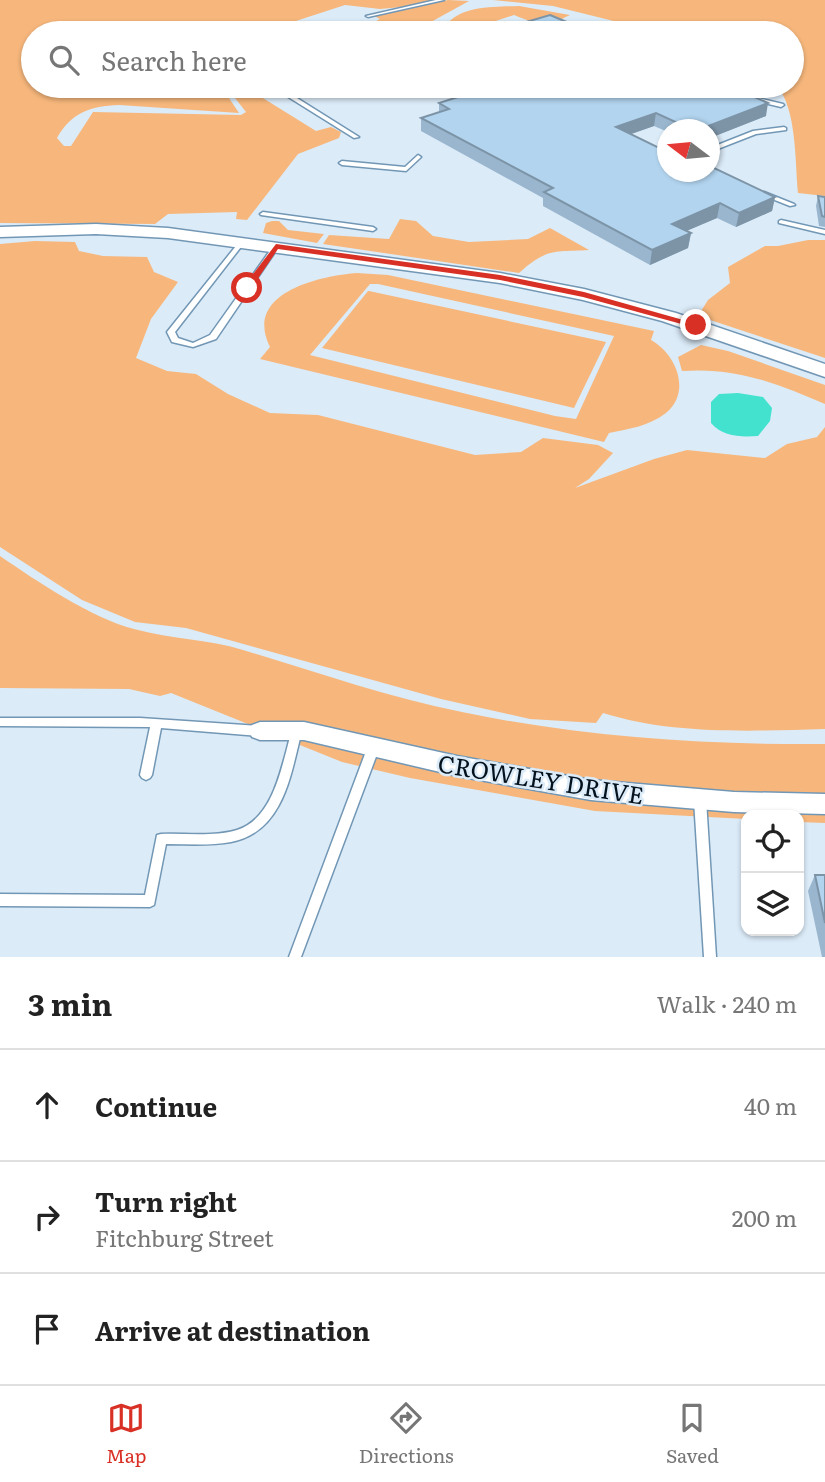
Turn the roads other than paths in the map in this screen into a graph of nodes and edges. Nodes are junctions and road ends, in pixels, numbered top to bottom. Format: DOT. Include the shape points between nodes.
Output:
graph roads {
  1 [pos="442,0"];
  2 [pos="368,16"];
  3 [pos="293,98"];
  4 [pos="754,98"];
  5 [pos="780,105"];
  6 [pos="784,130"];
  7 [pos="356,137"];
  8 [pos="720,146"];
  9 [pos="418,157"];
  10 [pos="342,163"];
  11 [pos="760,192"];
  12 [pos="792,205"];
  13 [pos="263,214"];
  14 [pos="781,222"];
  15 [pos="373,229"];
  16 [pos="0,232"];
  17 [pos="825,232"];
  18 [pos="242,242"];
  19 [pos="276,246"];
  20 [pos="825,370"];
  21 [pos="0,722"];
  22 [pos="156,723"];
  23 [pos="297,730"];
  24 [pos="260,731"];
  25 [pos="374,746"];
  26 [pos="146,775"];
  27 [pos="700,800"];
  28 [pos="825,804"];
  29 [pos="0,900"];
  30 [pos="295,957"];
  31 [pos="710,957"];
  1 -- 2 [label="lane"];
  3 -- 7 [label="lane"];
  4 -- 5 [label="lane"];
  6 -- 8 [label="lane" via="755,132"];
  9 -- 10 [label="lane" via="406,169"];
  11 -- 12 [label="lane"];
  13 -- 15 [label="lane"];
  14 -- 17 [label="lane"];
  16 -- 18 [label="street" via="121,230"];
  18 -- 19 [label="street"];
  18 -- 19 [label="lane" via="171,332 175,340 192,345 213,337"];
  19 -- 20 [label="street" via="481,275 584,295 696,325"];
  21 -- 22 [label="lane"];
  22 -- 24 [label="lane"];
  22 -- 26 [label="lane"];
  23 -- 24 [label="street, CROWLEY DRIVE"];
  23 -- 25 [label="street, CROWLEY DRIVE"];
  23 -- 29 [label="lane" via="271,812 253,830 237,836 161,839 150,901"];
  25 -- 27 [label="street, CROWLEY DRIVE" via="503,776"];
  25 -- 30 [label="lane"];
  27 -- 28 [label="street, CROWLEY DRIVE"];
  27 -- 31 [label="lane"];
}
